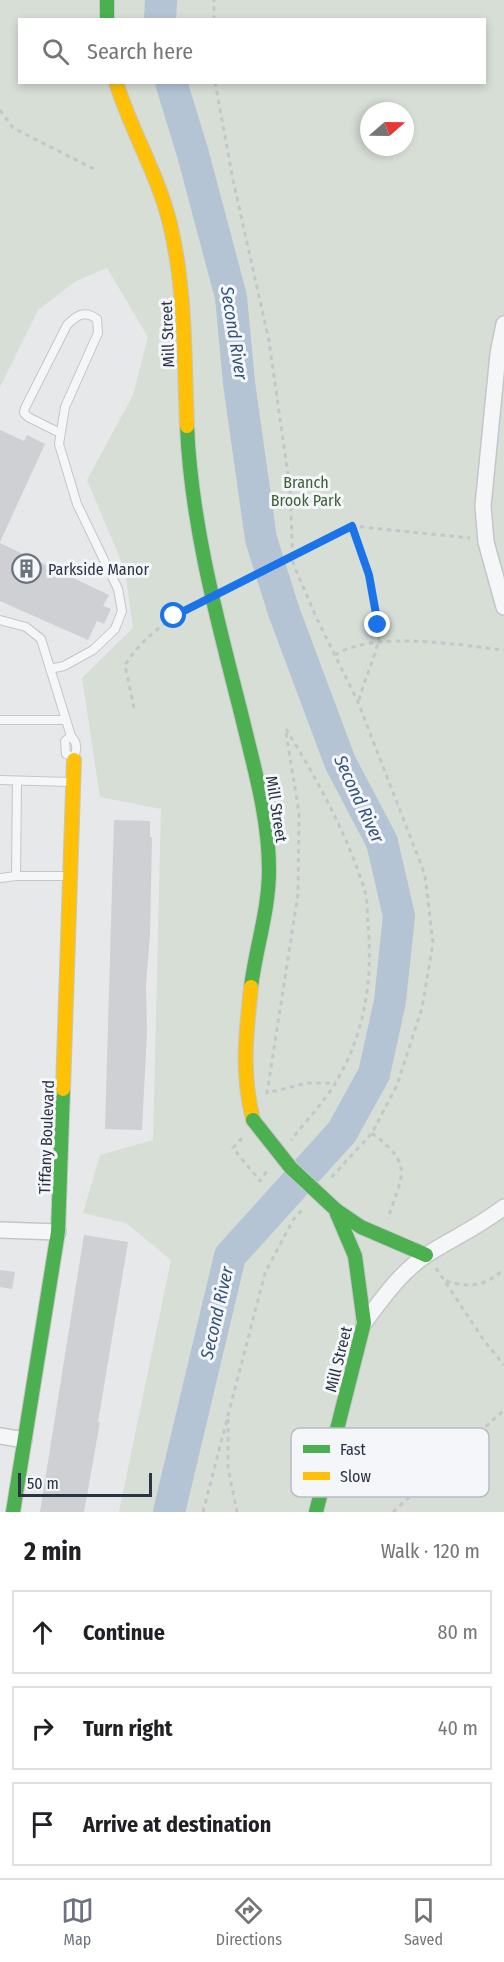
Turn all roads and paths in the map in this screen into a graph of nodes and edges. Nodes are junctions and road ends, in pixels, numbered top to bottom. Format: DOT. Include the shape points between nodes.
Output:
graph roads {
  1 [pos="107,0"];
  2 [pos="214,0"];
  3 [pos="107,18"];
  4 [pos="214,18"];
  5 [pos="117,84"];
  6 [pos="215,84"];
  7 [pos="0,110"];
  8 [pos="96,170"];
  9 [pos="504,324"];
  10 [pos="501,353"];
  11 [pos="60,433"];
  12 [pos="352,526"];
  13 [pos="485,536"];
  14 [pos="504,607"];
  15 [pos="0,620"];
  16 [pos="378,642"];
  17 [pos="504,650"];
  18 [pos="335,656"];
  19 [pos="50,669"];
  20 [pos="358,702"];
  21 [pos="134,708"];
  22 [pos="0,720"];
  23 [pos="66,720"];
  24 [pos="74,758"];
  25 [pos="0,780"];
  26 [pos="17,781"];
  27 [pos="74,782"];
  28 [pos="16,876"];
  29 [pos="71,876"];
  30 [pos="0,878"];
  31 [pos="336,1083"];
  32 [pos="372,1133"];
  33 [pos="246,1135"];
  34 [pos="287,1145"];
  35 [pos="273,1163"];
  36 [pos="342,1166"];
  37 [pos="504,1207"];
  38 [pos="335,1209"];
  39 [pos="293,1220"];
  40 [pos="387,1224"];
  41 [pos="0,1230"];
  42 [pos="58,1232"];
  43 [pos="426,1255"];
  44 [pos="504,1269"];
  45 [pos="445,1281"];
  46 [pos="364,1323"];
  47 [pos="504,1365"];
  48 [pos="504,1410"];
  49 [pos="228,1415"];
  50 [pos="337,1428"];
  51 [pos="484,1428"];
  52 [pos="0,1436"];
  53 [pos="24,1440"];
  54 [pos="320,1497"];
  55 [pos="409,1497"];
  56 [pos="13,1512"];
  57 [pos="202,1512"];
  58 [pos="237,1512"];
  59 [pos="316,1512"];
  60 [pos="393,1512"];
  1 -- 3 [label="street"];
  2 -- 4 [label="path"];
  5 -- 38 [label="street, Mill Street, bridge" via="170,224 181,282 189,459 203,552 216,620 263,804 269,869 265,921 253,973 245,1042 245,1087 253,1120 271,1147 317,1196"];
  6 -- 18 [label="path" via="269,341 290,489 293,563"];
  7 -- 8 [label="path" via="13,128"];
  9 -- 10 [label="street"];
  10 -- 13 [label="street" via="485,473"];
  11 -- 11 [label="lane" via="64,407 99,333 97,319 89,314 78,315 67,325 25,408 28,417"];
  11 -- 19 [label="lane" via="59,444 77,504 118,589 122,611 115,629 93,650"];
  12 -- 13 [label="path" via="440,533 464,539"];
  12 -- 16 [label="path" via="369,575"];
  12 -- 21 [label="path, bridge" via="174,616 134,650 125,665"];
  13 -- 14 [label="street"];
  15 -- 19 [label="lane" via="37,634"];
  16 -- 17 [label="path"];
  16 -- 18 [label="path" via="347,648"];
  16 -- 20 [label="path"];
  18 -- 20 [label="path"];
  19 -- 23 [label="lane"];
  20 -- 32 [label="path" via="425,875 433,943 422,1008 397,1085"];
  22 -- 23 [label="lane"];
  23 -- 24 [label="lane" via="71,736 65,741 66,754"];
  24 -- 27 [label="street, Tiffany Boulevard"];
  25 -- 26 [label="lane"];
  26 -- 27 [label="lane"];
  26 -- 28 [label="lane"];
  27 -- 29 [label="street, Tiffany Boulevard"];
  28 -- 29 [label="lane"];
  28 -- 30 [label="lane"];
  29 -- 42 [label="street, Tiffany Boulevard"];
  31 -- 31 [label="path" via="357,1037 367,1002 370,951 365,890 313,773 286,729 299,813 298,894 267,1093 307,1083"];
  31 -- 34 [label="path"];
  32 -- 36 [label="path"];
  32 -- 40 [label="path" via="390,1147 402,1173 399,1196"];
  33 -- 35 [label="path" via="232,1148 260,1181"];
  37 -- 43 [label="street"];
  38 -- 43 [label="street" via="361,1227"];
  38 -- 46 [label="street, Mill Street" via="355,1256"];
  39 -- 49 [label="path" via="265,1273"];
  41 -- 42 [label="street"];
  42 -- 53 [label="street, Tiffany Boulevard"];
  43 -- 45 [label="path"];
  43 -- 46 [label="street" via="390,1288"];
  44 -- 45 [label="path" via="491,1281 466,1287"];
  45 -- 47 [label="path"];
  46 -- 50 [label="street, Mill Street"];
  48 -- 51 [label="path"];
  49 -- 57 [label="path"];
  49 -- 58 [label="path" via="228,1468"];
  52 -- 53 [label="street"];
  53 -- 56 [label="street, Tiffany Boulevard"];
  54 -- 59 [label="street, Mill Street"];
  55 -- 60 [label="path"];
}
